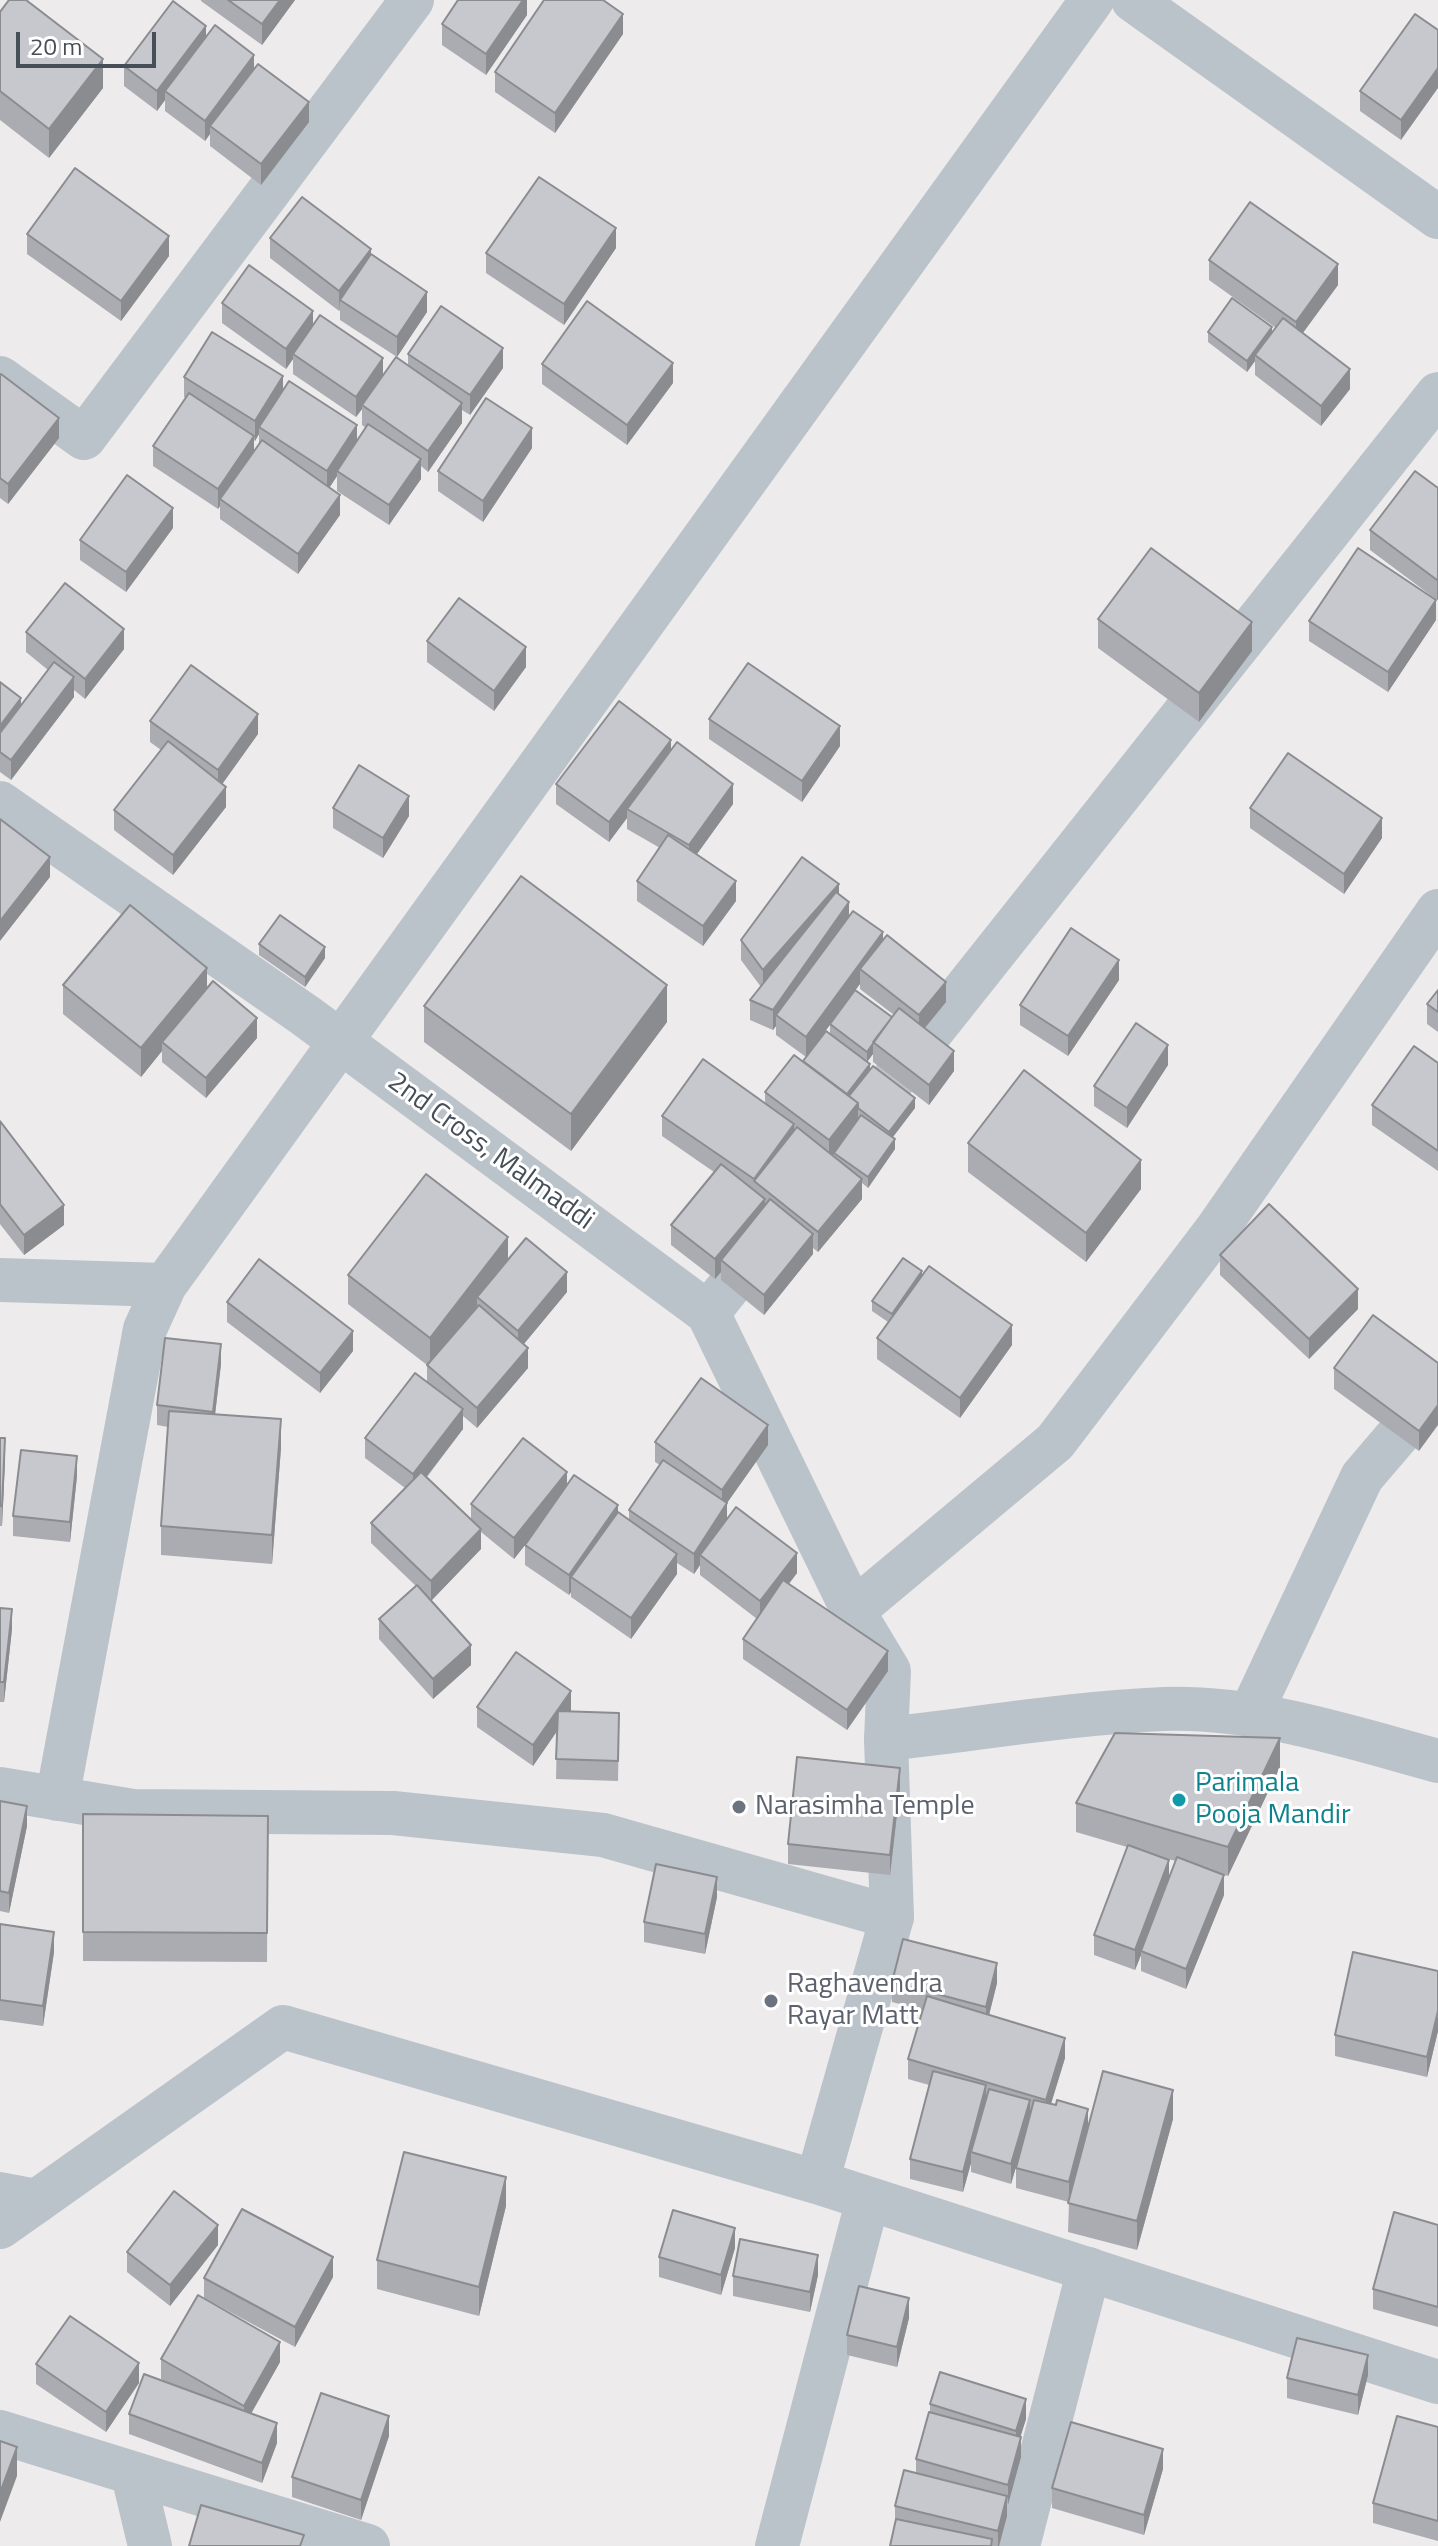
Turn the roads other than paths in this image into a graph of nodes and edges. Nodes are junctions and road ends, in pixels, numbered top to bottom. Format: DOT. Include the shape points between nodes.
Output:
graph roads {
  1 [pos="412,0"];
  2 [pos="1092,0"];
  3 [pos="1133,0"];
  4 [pos="1438,217"];
  5 [pos="0,378"];
  6 [pos="1438,394"];
  7 [pos="0,803"];
  8 [pos="1438,911"];
  9 [pos="342,1043"];
  10 [pos="0,1280"];
  11 [pos="165,1285"];
  12 [pos="708,1313"];
  13 [pos="1438,1388"];
  14 [pos="853,1611"];
  15 [pos="1250,1715"];
  16 [pos="886,1739"];
  17 [pos="1438,1761"];
  18 [pos="0,1789"];
  19 [pos="57,1799"];
  20 [pos="892,1917"];
  21 [pos="817,2182"];
  22 [pos="19,2197"];
  23 [pos="868,2199"];
  24 [pos="0,2227"];
  25 [pos="1089,2269"];
  26 [pos="1438,2382"];
  27 [pos="0,2432"];
  28 [pos="133,2475"];
  29 [pos="150,2546"];
  30 [pos="368,2546"];
  31 [pos="777,2546"];
  32 [pos="1018,2546"];
  1 -- 5 [label="street" via="84,438"];
  2 -- 9 [label="street"];
  3 -- 4 [label="street"];
  6 -- 12 [label="street"];
  7 -- 9 [label="street, 2nd Cross, Malmaddi"];
  8 -- 14 [label="street" via="1217,1229 1055,1442"];
  9 -- 11 [label="street"];
  9 -- 12 [label="street, 2nd Cross, Malmaddi"];
  10 -- 11 [label="street"];
  11 -- 19 [label="street" via="145,1329"];
  12 -- 14 [label="street, 2nd Cross, Malmaddi"];
  13 -- 15 [label="street" via="1362,1477"];
  14 -- 16 [label="street, 2nd Cross, Malmaddi" via="889,1671"];
  15 -- 16 [label="street" via="1165,1709"];
  15 -- 17 [label="street"];
  16 -- 20 [label="street, 2nd Cross, Malmaddi"];
  18 -- 19 [label="street"];
  19 -- 20 [label="street" via="133,1811 393,1813 603,1835"];
  20 -- 21 [label="street, 2nd Cross, Malmaddi"];
  21 -- 22 [label="street" via="283,2027"];
  21 -- 23 [label="street"];
  22 -- 24 [label="street"];
  23 -- 25 [label="street"];
  23 -- 31 [label="street"];
  25 -- 26 [label="street"];
  25 -- 32 [label="street"];
  27 -- 28 [label="street"];
  28 -- 29 [label="street"];
  28 -- 30 [label="street"];
}
